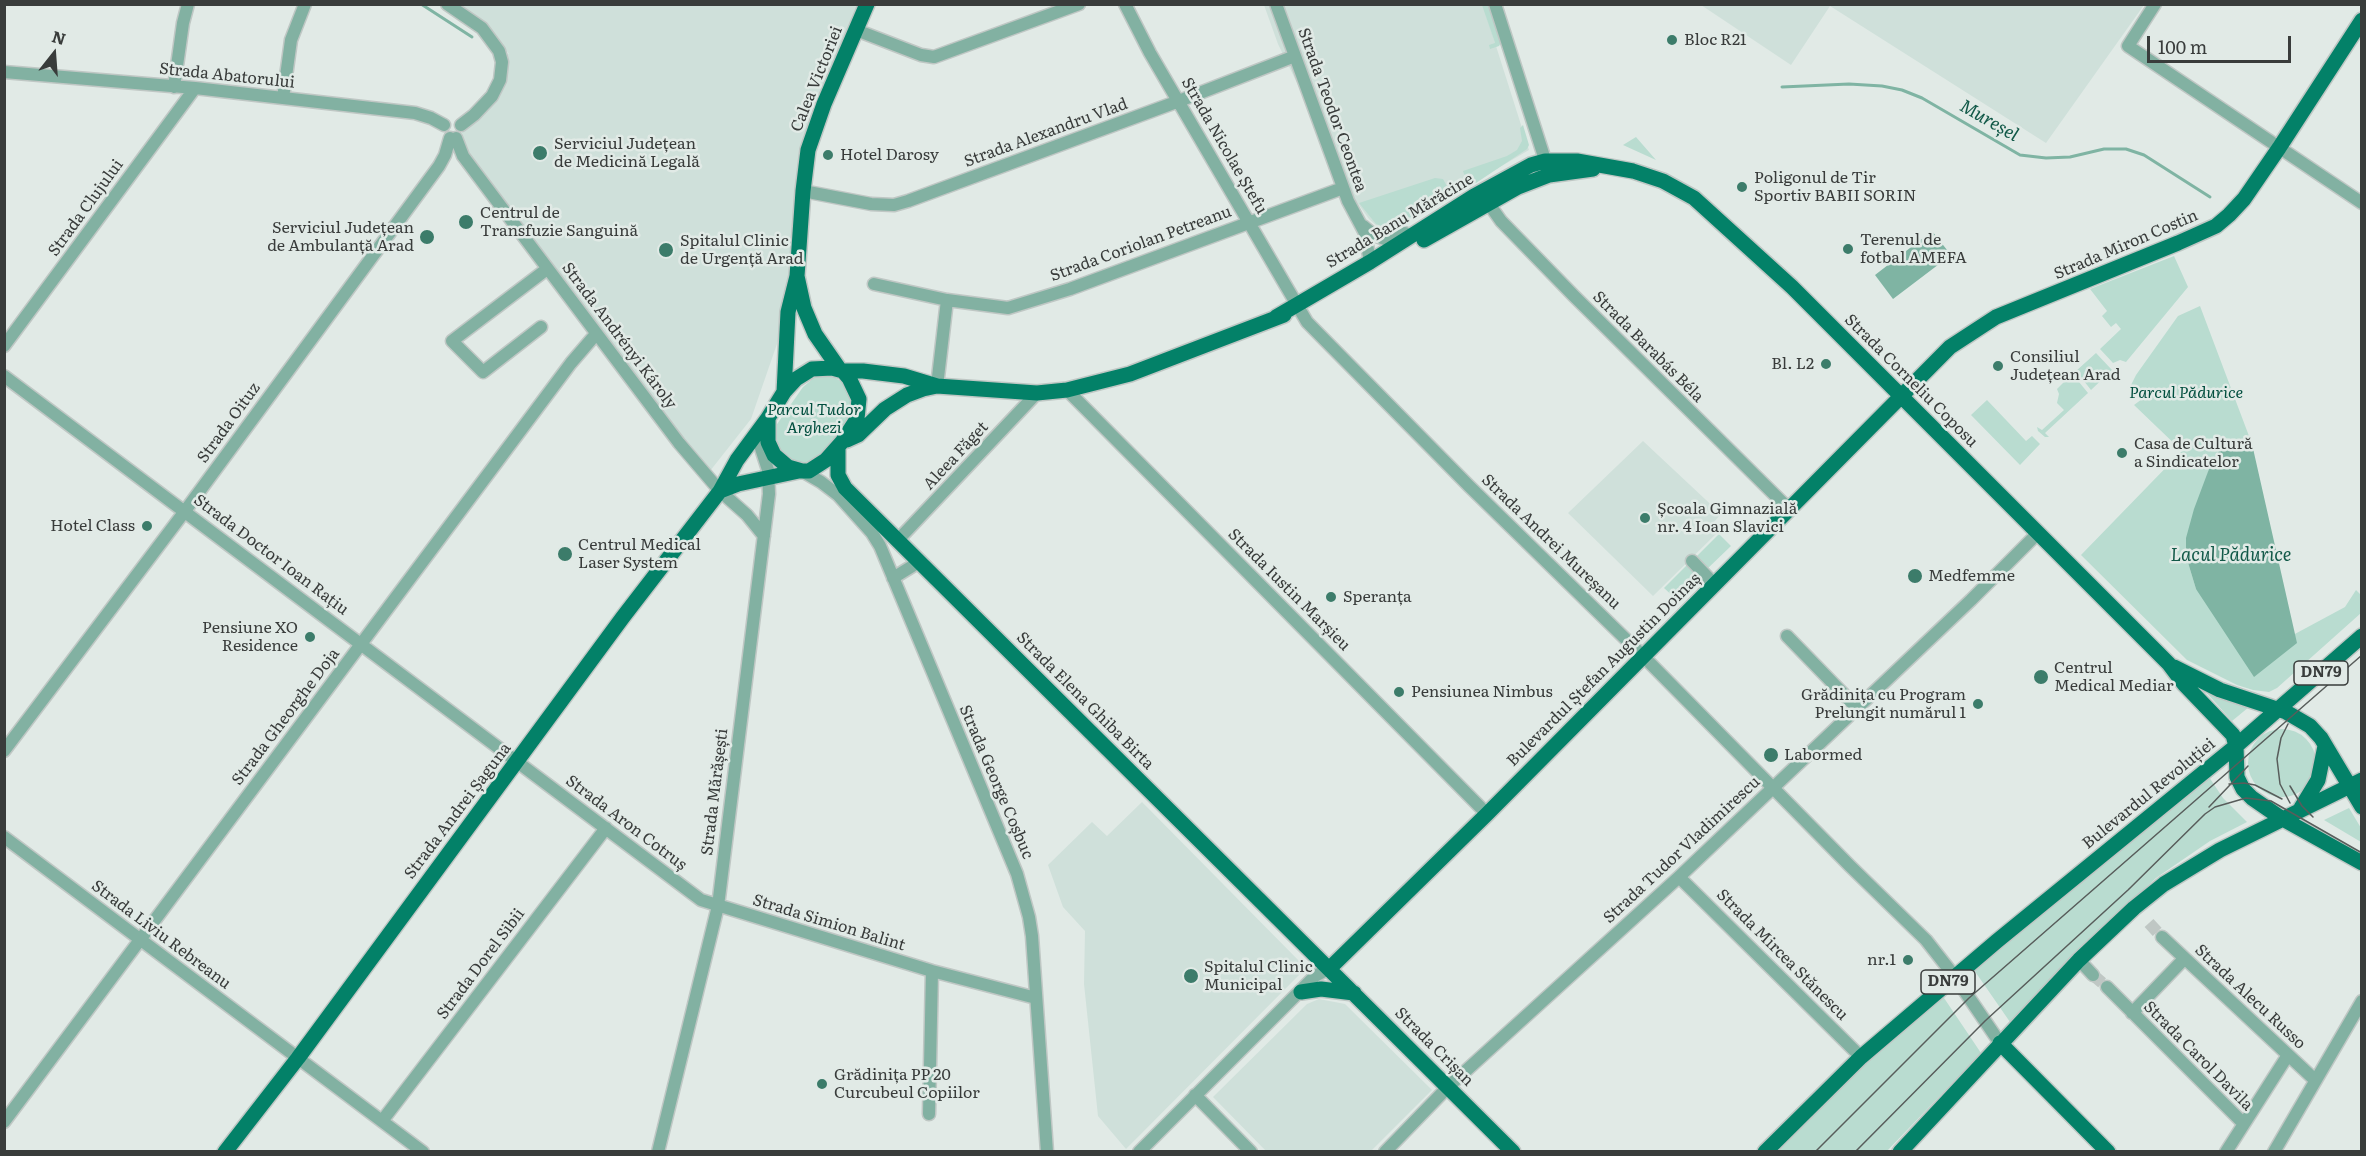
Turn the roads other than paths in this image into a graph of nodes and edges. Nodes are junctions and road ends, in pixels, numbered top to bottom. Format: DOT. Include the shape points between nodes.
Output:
graph roads {
  1 [pos="188,4"];
  2 [pos="305,4"];
  3 [pos="447,4"];
  4 [pos="867,4"];
  5 [pos="1079,4"];
  6 [pos="1125,4"];
  7 [pos="1276,4"];
  8 [pos="1495,4"];
  9 [pos="2155,4"];
  10 [pos="2361,20"];
  11 [pos="856,30"];
  12 [pos="1295,56"];
  13 [pos="4,72"];
  14 [pos="174,87"];
  15 [pos="195,88"];
  16 [pos="283,98"];
  17 [pos="1179,101"];
  18 [pos="444,125"];
  19 [pos="461,125"];
  20 [pos="453,138"];
  21 [pos="2279,148"];
  22 [pos="1547,168"];
  23 [pos="1343,188"];
  24 [pos="803,191"];
  25 [pos="2361,203"];
  26 [pos="1489,204"];
  27 [pos="1249,222"];
  28 [pos="1362,225"];
  29 [pos="1422,231"];
  30 [pos="1370,262"];
  31 [pos="547,269"];
  32 [pos="797,276"];
  33 [pos="874,284"];
  34 [pos="947,300"];
  35 [pos="1298,307"];
  36 [pos="541,327"];
  37 [pos="596,334"];
  38 [pos="4,346"];
  39 [pos="842,371"];
  40 [pos="4,376"];
  41 [pos="937,386"];
  42 [pos="1067,390"];
  43 [pos="784,392"];
  44 [pos="1037,393"];
  45 [pos="1900,395"];
  46 [pos="768,418"];
  47 [pos="756,434"];
  48 [pos="840,445"];
  49 [pos="800,471"];
  50 [pos="769,478"];
  51 [pos="720,491"];
  52 [pos="1789,509"];
  53 [pos="185,511"];
  54 [pos="2037,534"];
  55 [pos="764,536"];
  56 [pos="898,540"];
  57 [pos="1692,561"];
  58 [pos="919,562"];
  59 [pos="893,578"];
  60 [pos="1714,584"];
  61 [pos="1787,636"];
  62 [pos="2361,636"];
  63 [pos="361,644"];
  64 [pos="1643,656"];
  65 [pos="2169,664"];
  66 [pos="1857,708"];
  67 [pos="2279,710"];
  68 [pos="2325,746"];
  69 [pos="2236,747"];
  70 [pos="4,751"];
  71 [pos="518,761"];
  72 [pos="2355,784"];
  73 [pos="1772,788"];
  74 [pos="2361,807"];
  75 [pos="2299,810"];
  76 [pos="1487,814"];
  77 [pos="2281,818"];
  78 [pos="606,828"];
  79 [pos="4,837"];
  80 [pos="2361,863"];
  81 [pos="1679,877"];
  82 [pos="718,906"];
  83 [pos="2162,937"];
  84 [pos="140,940"];
  85 [pos="2184,958"];
  86 [pos="2079,960"];
  87 [pos="1330,968"];
  88 [pos="932,971"];
  89 [pos="2093,975"];
  90 [pos="1955,976"];
  91 [pos="2107,987"];
  92 [pos="1301,992"];
  93 [pos="1354,993"];
  94 [pos="1036,998"];
  95 [pos="2361,1001"];
  96 [pos="2132,1013"];
  97 [pos="2000,1043"];
  98 [pos="2288,1055"];
  99 [pos="1861,1057"];
  100 [pos="298,1058"];
  101 [pos="2315,1080"];
  102 [pos="1448,1087"];
  103 [pos="1195,1095"];
  104 [pos="929,1114"];
  105 [pos="382,1121"];
  106 [pos="4,1122"];
  107 [pos="2244,1124"];
  108 [pos="417,1150"];
  109 [pos="225,1152"];
  110 [pos="658,1152"];
  111 [pos="1047,1152"];
  112 [pos="1139,1152"];
  113 [pos="1251,1152"];
  114 [pos="1385,1152"];
  115 [pos="1513,1152"];
  116 [pos="1765,1152"];
  117 [pos="1900,1152"];
  118 [pos="2108,1152"];
  119 [pos="2226,1152"];
  120 [pos="2274,1152"];
  1 -- 14 [label="street"];
  2 -- 16 [label="street" via="291,40"];
  3 -- 19 [label="street" via="482,28 502,62 500,80 492,96"];
  4 -- 11 [label="main road, Calea Victoriei"];
  5 -- 11 [label="street" via="934,57"];
  6 -- 17 [label="street, Strada Nicolae Ștefu"];
  7 -- 12 [label="street, Strada Teodor Ceontea"];
  8 -- 22 [label="street"];
  9 -- 21 [label="street" via="2128,46"];
  10 -- 21 [label="main road, Strada Miron Costin"];
  11 -- 24 [label="main road, Calea Victoriei" via="811,137"];
  12 -- 17 [label="street, Strada Alexandru Vlad"];
  12 -- 23 [label="street, Strada Teodor Ceontea"];
  13 -- 14 [label="street, Strada Abatorului"];
  14 -- 15 [label="street, Strada Abatorului"];
  15 -- 16 [label="street, Strada Abatorului"];
  15 -- 38 [label="street, Strada Clujului"];
  16 -- 18 [label="street, Strada Abatorului" via="415,113"];
  17 -- 24 [label="street, Strada Alexandru Vlad" via="894,205"];
  17 -- 27 [label="street, Strada Nicolae Ștefu"];
  18 -- 19 [label="street" via="452,120"];
  18 -- 20 [label="street" via="444,132"];
  19 -- 20 [label="street" via="462,131"];
  20 -- 31 [label="street, Strada Andrényi Károly"];
  20 -- 53 [label="street, Strada Oituz" via="439,166"];
  21 -- 25 [label="street"];
  21 -- 45 [label="main road, Strada Miron Costin" via="2236,208 2216,226 1996,317 1950,347"];
  22 -- 26 [label="main road, Strada Banu Mărăcine"];
  22 -- 29 [label="main road, Strada Banu Mărăcine" via="1514,172"];
  22 -- 45 [label="main road, Strada Corneliu Coposu" via="1577,161 1633,171 1663,180 1694,198 1792,286"];
  23 -- 27 [label="street, Strada Coriolan Petreanu"];
  23 -- 28 [label="street, Strada Teodor Ceontea"];
  24 -- 32 [label="main road, Calea Victoriei"];
  26 -- 35 [label="main road, Strada Banu Mărăcine"];
  26 -- 52 [label="street, Strada Barabás Béla" via="1574,296"];
  27 -- 34 [label="street, Strada Coriolan Petreanu" via="1015,307 999,309"];
  27 -- 35 [label="street, Strada Nicolae Ștefu"];
  28 -- 29 [label="street" via="1387,240 1411,230"];
  28 -- 30 [label="street, Strada Teodor Ceontea"];
  29 -- 30 [label="main road, Strada Banu Mărăcine"];
  30 -- 35 [label="main road, Strada Banu Mărăcine"];
  31 -- 36 [label="street" via="452,341 483,372"];
  31 -- 37 [label="street, Strada Andrényi Károly"];
  32 -- 39 [label="main road, Calea Victoriei" via="815,334"];
  32 -- 43 [label="main road, Calea Victoriei" via="788,312"];
  33 -- 34 [label="street, Strada Coriolan Petreanu"];
  34 -- 41 [label="street"];
  35 -- 42 [label="main road, Strada Banu Mărăcine" via="1130,374"];
  35 -- 64 [label="street, Strada Andrei Mureșanu" via="1312,328"];
  37 -- 51 [label="street, Strada Andrényi Károly"];
  37 -- 63 [label="street, Strada Gheorghe Doja"];
  39 -- 41 [label="main road, Strada Banu Mărăcine" via="904,376"];
  39 -- 43 [label="main road" via="812,369"];
  39 -- 48 [label="main road" via="856,390 860,408"];
  40 -- 53 [label="street, Strada Doctor Ioan Rațiu"];
  41 -- 44 [label="main road, Strada Banu Mărăcine"];
  41 -- 48 [label="main road, Strada Banu Mărăcine" via="907,395"];
  42 -- 44 [label="main road, Strada Banu Mărăcine"];
  42 -- 76 [label="street, Strada Iustin Marșieu"];
  43 -- 46 [label="main road"];
  44 -- 56 [label="street, Aleea Făget"];
  45 -- 52 [label="main road, Bulevardul Ștefan Augustin Doinaș"];
  45 -- 54 [label="main road, Strada Corneliu Coposu"];
  46 -- 47 [label="main road, Strada Andrei Șaguna"];
  46 -- 49 [label="main road" via="771,449 788,467"];
  47 -- 50 [label="street, Strada Mărășești"];
  47 -- 51 [label="main road, Strada Andrei Șaguna"];
  48 -- 49 [label="main road" via="817,468"];
  48 -- 56 [label="main road, Strada Elena Ghiba Birta" via="838,475 842,484"];
  49 -- 50 [label="main road"];
  49 -- 59 [label="street, Strada George Coșbuc" via="831,489 872,533"];
  50 -- 51 [label="main road"];
  50 -- 55 [label="street, Strada Mărășești"];
  51 -- 55 [label="street"];
  51 -- 71 [label="main road, Strada Andrei Șaguna"];
  52 -- 60 [label="main road, Bulevardul Ștefan Augustin Doinaș"];
  53 -- 63 [label="street, Strada Doctor Ioan Rațiu"];
  53 -- 70 [label="street, Strada Oituz"];
  54 -- 65 [label="main road, Strada Corneliu Coposu"];
  54 -- 66 [label="street, Strada Tudor Vladimirescu"];
  55 -- 82 [label="street, Strada Mărășești"];
  56 -- 58 [label="main road, Strada Elena Ghiba Birta"];
  57 -- 60 [label="street"];
  58 -- 59 [label="street"];
  58 -- 87 [label="main road, Strada Elena Ghiba Birta"];
  59 -- 94 [label="street, Strada George Coșbuc" via="1023,892 1032,936"];
  60 -- 64 [label="main road, Bulevardul Ștefan Augustin Doinaș"];
  61 -- 66 [label="street"];
  62 -- 67 [label="main road, Bulevardul Revoluției / DN79"];
  63 -- 71 [label="street, Strada Doctor Ioan Rațiu"];
  63 -- 84 [label="street, Strada Gheorghe Doja"];
  64 -- 73 [label="street, Strada Andrei Mureșanu"];
  64 -- 76 [label="main road, Bulevardul Ștefan Augustin Doinaș"];
  65 -- 67 [label="main road, Strada Corneliu Coposu" via="2220,690"];
  65 -- 69 [label="main road, Strada Corneliu Coposu" via="2230,731"];
  66 -- 73 [label="street, Strada Tudor Vladimirescu"];
  67 -- 68 [label="main road" via="2310,726"];
  67 -- 69 [label="main road, Bulevardul Revoluției / DN79"];
  68 -- 72 [label="main road"];
  68 -- 75 [label="main road" via="2318,780"];
  69 -- 77 [label="main road" via="2236,771 2241,785 2252,798"];
  69 -- 90 [label="main road, Bulevardul Revoluției / DN79"];
  71 -- 78 [label="street, Strada Aron Cotruș"];
  71 -- 100 [label="main road, Strada Andrei Șaguna"];
  72 -- 74 [label="main road"];
  72 -- 75 [label="main road"];
  73 -- 81 [label="street, Strada Tudor Vladimirescu"];
  73 -- 90 [label="street, Strada Andrei Mureșanu" via="1919,933"];
  75 -- 77 [label="main road"];
  76 -- 87 [label="main road, Bulevardul Ștefan Augustin Doinaș"];
  77 -- 80 [label="main road"];
  77 -- 86 [label="main road" via="2164,884"];
  78 -- 82 [label="street, Strada Aron Cotruș" via="701,900"];
  78 -- 105 [label="street, Strada Dorel Sibii"];
  79 -- 84 [label="street, Strada Liviu Rebreanu"];
  81 -- 99 [label="street, Strada Mircea Stănescu"];
  81 -- 102 [label="street, Strada Tudor Vladimirescu"];
  82 -- 88 [label="street, Strada Simion Balint"];
  82 -- 110 [label="street, Strada Mărășești"];
  83 -- 85 [label="street, Strada Alecu Russo"];
  84 -- 100 [label="street, Strada Liviu Rebreanu"];
  84 -- 106 [label="street, Strada Gheorghe Doja"];
  85 -- 96 [label="street"];
  85 -- 98 [label="street, Strada Alecu Russo"];
  86 -- 89 [label="street"];
  86 -- 97 [label="main road"];
  87 -- 92 [label="street" via="1315,976"];
  87 -- 93 [label="main road, Strada Crișan"];
  88 -- 94 [label="street, Strada Simion Balint"];
  88 -- 104 [label="street"];
  90 -- 97 [label="street, DN79"];
  90 -- 99 [label="main road, Bulevardul Revoluției / DN79"];
  91 -- 96 [label="street, Strada Carol Davila"];
  92 -- 93 [label="main road" via="1321,989"];
  92 -- 103 [label="street"];
  93 -- 102 [label="main road, Strada Crișan"];
  94 -- 111 [label="street, Strada George Coșbuc"];
  95 -- 101 [label="street"];
  96 -- 107 [label="street, Strada Carol Davila"];
  97 -- 117 [label="main road"];
  97 -- 118 [label="main road"];
  98 -- 101 [label="street, Strada Alecu Russo"];
  98 -- 107 [label="street"];
  99 -- 116 [label="main road, Bulevardul Revoluției / DN79"];
  100 -- 105 [label="street, Strada Liviu Rebreanu"];
  100 -- 109 [label="main road, Strada Andrei Șaguna"];
  101 -- 120 [label="street"];
  102 -- 114 [label="street, Strada Tudor Vladimirescu"];
  102 -- 115 [label="main road, Strada Crișan"];
  103 -- 112 [label="street"];
  103 -- 113 [label="street"];
  105 -- 108 [label="street, Strada Liviu Rebreanu"];
  107 -- 119 [label="street, Strada Carol Davila"];
}
